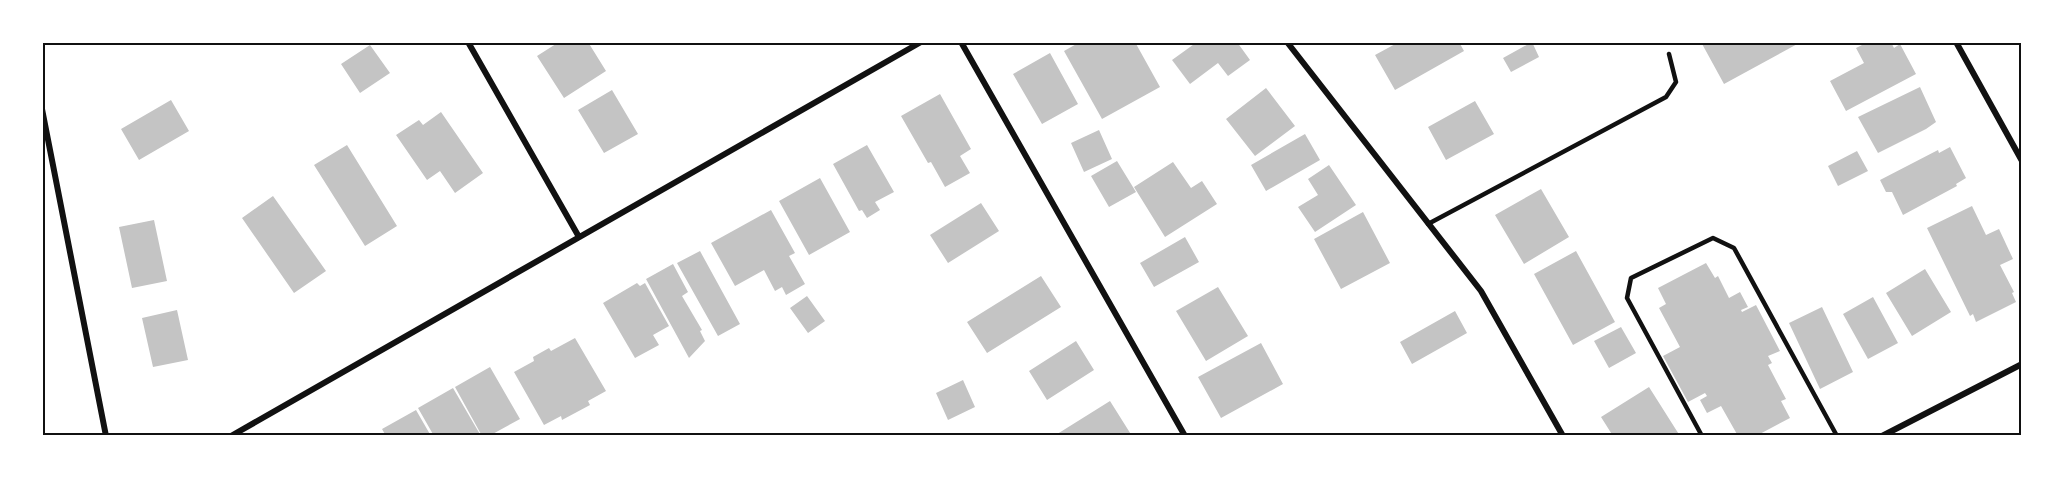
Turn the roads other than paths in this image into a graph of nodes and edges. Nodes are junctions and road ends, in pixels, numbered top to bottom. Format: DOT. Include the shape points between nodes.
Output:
graph roads {
  1 [pos="468,42"];
  2 [pos="921,42"];
  3 [pos="961,42"];
  4 [pos="1287,42"];
  5 [pos="1956,42"];
  6 [pos="1669,54"];
  7 [pos="42,109"];
  8 [pos="2022,161"];
  9 [pos="1428,224"];
  10 [pos="579,237"];
  11 [pos="2022,364"];
  12 [pos="106,436"];
  13 [pos="231,436"];
  14 [pos="1185,436"];
  15 [pos="1563,436"];
  16 [pos="1702,436"];
  17 [pos="1837,436"];
  18 [pos="1882,436"];
  1 -- 10 [label="street"];
  2 -- 10 [label="street"];
  3 -- 14 [label="street"];
  4 -- 9 [label="street"];
  5 -- 8 [label="street"];
  6 -- 9 [label="lane" via="1677,82 1666,97"];
  7 -- 12 [label="street"];
  9 -- 15 [label="street" via="1481,291"];
  10 -- 13 [label="street"];
  11 -- 18 [label="street"];
  16 -- 17 [label="lane" via="1627,298 1631,278 1713,238 1734,249"];
}
